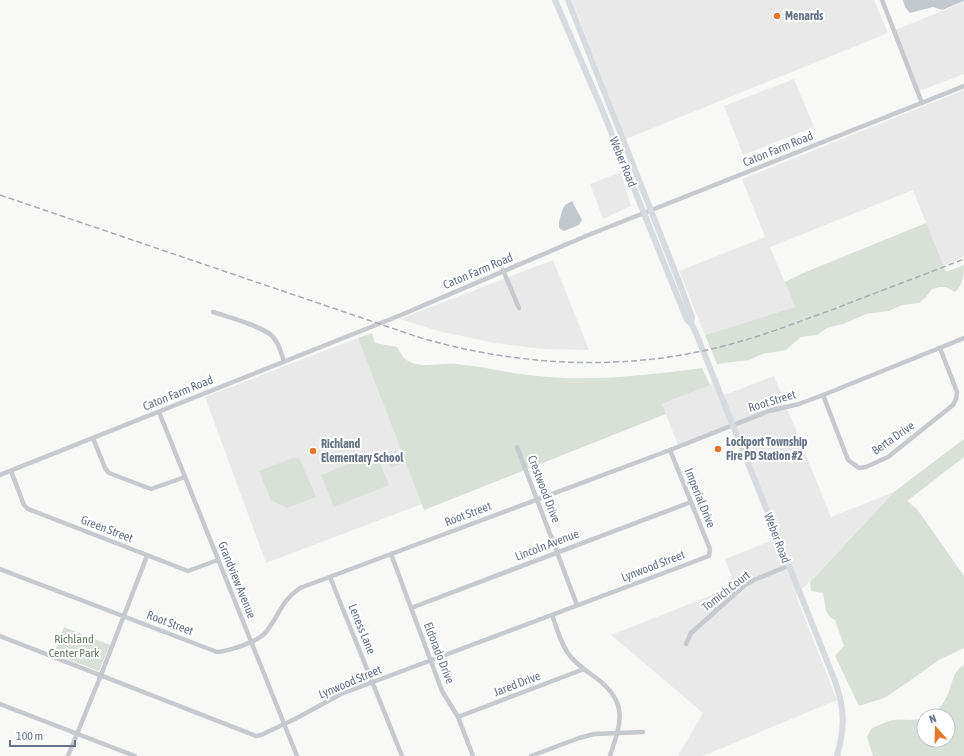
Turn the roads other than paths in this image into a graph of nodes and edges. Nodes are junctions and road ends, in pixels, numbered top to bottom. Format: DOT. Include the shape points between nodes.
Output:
graph roads {
  1 [pos="555,0"];
  2 [pos="568,0"];
  3 [pos="882,0"];
  4 [pos="964,86"];
  5 [pos="922,103"];
  6 [pos="651,210"];
  7 [pos="644,213"];
  8 [pos="503,270"];
  9 [pos="519,308"];
  10 [pos="213,312"];
  11 [pos="691,323"];
  12 [pos="964,338"];
  13 [pos="940,348"];
  14 [pos="284,361"];
  15 [pos="823,395"];
  16 [pos="159,412"];
  17 [pos="733,425"];
  18 [pos="93,438"];
  19 [pos="517,447"];
  20 [pos="670,450"];
  21 [pos="11,471"];
  22 [pos="0,475"];
  23 [pos="185,477"];
  24 [pos="537,499"];
  25 [pos="691,502"];
  26 [pos="557,552"];
  27 [pos="709,553"];
  28 [pos="391,554"];
  29 [pos="147,556"];
  30 [pos="218,560"];
  31 [pos="788,566"];
  32 [pos="0,569"];
  33 [pos="330,577"];
  34 [pos="577,605"];
  35 [pos="411,608"];
  36 [pos="552,615"];
  37 [pos="124,616"];
  38 [pos="0,636"];
  39 [pos="251,642"];
  40 [pos="686,644"];
  41 [pos="430,661"];
  42 [pos="584,669"];
  43 [pos="101,675"];
  44 [pos="372,682"];
  45 [pos="0,704"];
  46 [pos="458,717"];
  47 [pos="284,724"];
  48 [pos="643,732"];
  49 [pos="77,733"];
  50 [pos="617,733"];
  51 [pos="68,756"];
  52 [pos="135,756"];
  53 [pos="297,756"];
  54 [pos="402,756"];
  55 [pos="473,756"];
  56 [pos="531,756"];
  57 [pos="610,756"];
  58 [pos="837,756"];
  1 -- 7 [label="main road, Weber Road"];
  2 -- 6 [label="main road, Weber Road"];
  3 -- 5 [label="street"];
  4 -- 5 [label="street, Caton Farm Road"];
  5 -- 6 [label="street, Caton Farm Road"];
  6 -- 7 [label="street, Caton Farm Road"];
  6 -- 11 [label="main road, Weber Road" via="692,317"];
  7 -- 8 [label="street, Caton Farm Road"];
  7 -- 11 [label="main road, Weber Road" via="687,320"];
  8 -- 9 [label="street"];
  8 -- 14 [label="street, Caton Farm Road" via="401,315"];
  10 -- 14 [label="street" via="264,330 278,344"];
  11 -- 17 [label="main road, Weber Road"];
  12 -- 13 [label="street, Root Street"];
  13 -- 15 [label="street, Root Street"];
  13 -- 15 [label="street, Berta Drive" via="957,392 953,405 880,462 859,468 848,460"];
  14 -- 16 [label="street, Caton Farm Road"];
  15 -- 17 [label="street, Root Street"];
  16 -- 18 [label="street, Caton Farm Road"];
  16 -- 23 [label="street, Grandview Avenue"];
  17 -- 20 [label="street, Root Street"];
  17 -- 31 [label="main road, Weber Road"];
  18 -- 21 [label="street, Caton Farm Road"];
  18 -- 23 [label="street" via="109,472 152,489"];
  19 -- 24 [label="street, Crestwood Drive"];
  20 -- 24 [label="street, Root Street"];
  20 -- 25 [label="street, Imperial Drive"];
  21 -- 22 [label="street, Caton Farm Road"];
  21 -- 29 [label="street, Green Street" via="24,505 28,509"];
  23 -- 30 [label="street, Grandview Avenue"];
  24 -- 26 [label="street, Crestwood Drive"];
  24 -- 28 [label="street, Root Street"];
  25 -- 26 [label="street, Lincoln Avenue"];
  25 -- 27 [label="street, Imperial Drive" via="710,549"];
  26 -- 34 [label="street, Crestwood Drive"];
  26 -- 35 [label="street, Lincoln Avenue"];
  27 -- 34 [label="street, Lynwood Street" via="709,556"];
  28 -- 33 [label="street, Root Street"];
  28 -- 35 [label="street, Eldorado Drive"];
  29 -- 30 [label="street, Green Street" via="188,571"];
  29 -- 37 [label="street"];
  30 -- 39 [label="street, Grandview Avenue"];
  31 -- 40 [label="street, Tomich Court" via="746,585 691,633"];
  31 -- 58 [label="main road, Weber Road" via="841,698 843,716"];
  32 -- 37 [label="street, Root Street"];
  33 -- 39 [label="street, Root Street" via="292,593 266,633"];
  33 -- 44 [label="street, Leness Lane"];
  34 -- 36 [label="street, Lynwood Street"];
  35 -- 41 [label="street, Eldorado Drive"];
  36 -- 41 [label="street, Lynwood Street"];
  36 -- 42 [label="street" via="570,657"];
  37 -- 39 [label="street, Root Street" via="217,652"];
  37 -- 43 [label="street"];
  38 -- 43 [label="street, Lynwood Street"];
  39 -- 47 [label="street, Grandview Avenue"];
  41 -- 44 [label="street, Lynwood Street"];
  41 -- 46 [label="street, Eldorado Drive" via="442,691"];
  42 -- 46 [label="street, Jared Drive"];
  42 -- 50 [label="street" via="609,690 615,699 620,721"];
  43 -- 47 [label="street, Lynwood Street" via="256,736"];
  43 -- 49 [label="street"];
  44 -- 47 [label="street, Lynwood Street" via="341,694"];
  44 -- 54 [label="street, Leness Lane"];
  45 -- 49 [label="street"];
  46 -- 55 [label="street, Eldorado Drive"];
  47 -- 53 [label="street, Grandview Avenue"];
  48 -- 50 [label="street"];
  49 -- 51 [label="street"];
  49 -- 52 [label="street"];
  50 -- 56 [label="street" via="594,734 579,738"];
  50 -- 57 [label="street"];
}
